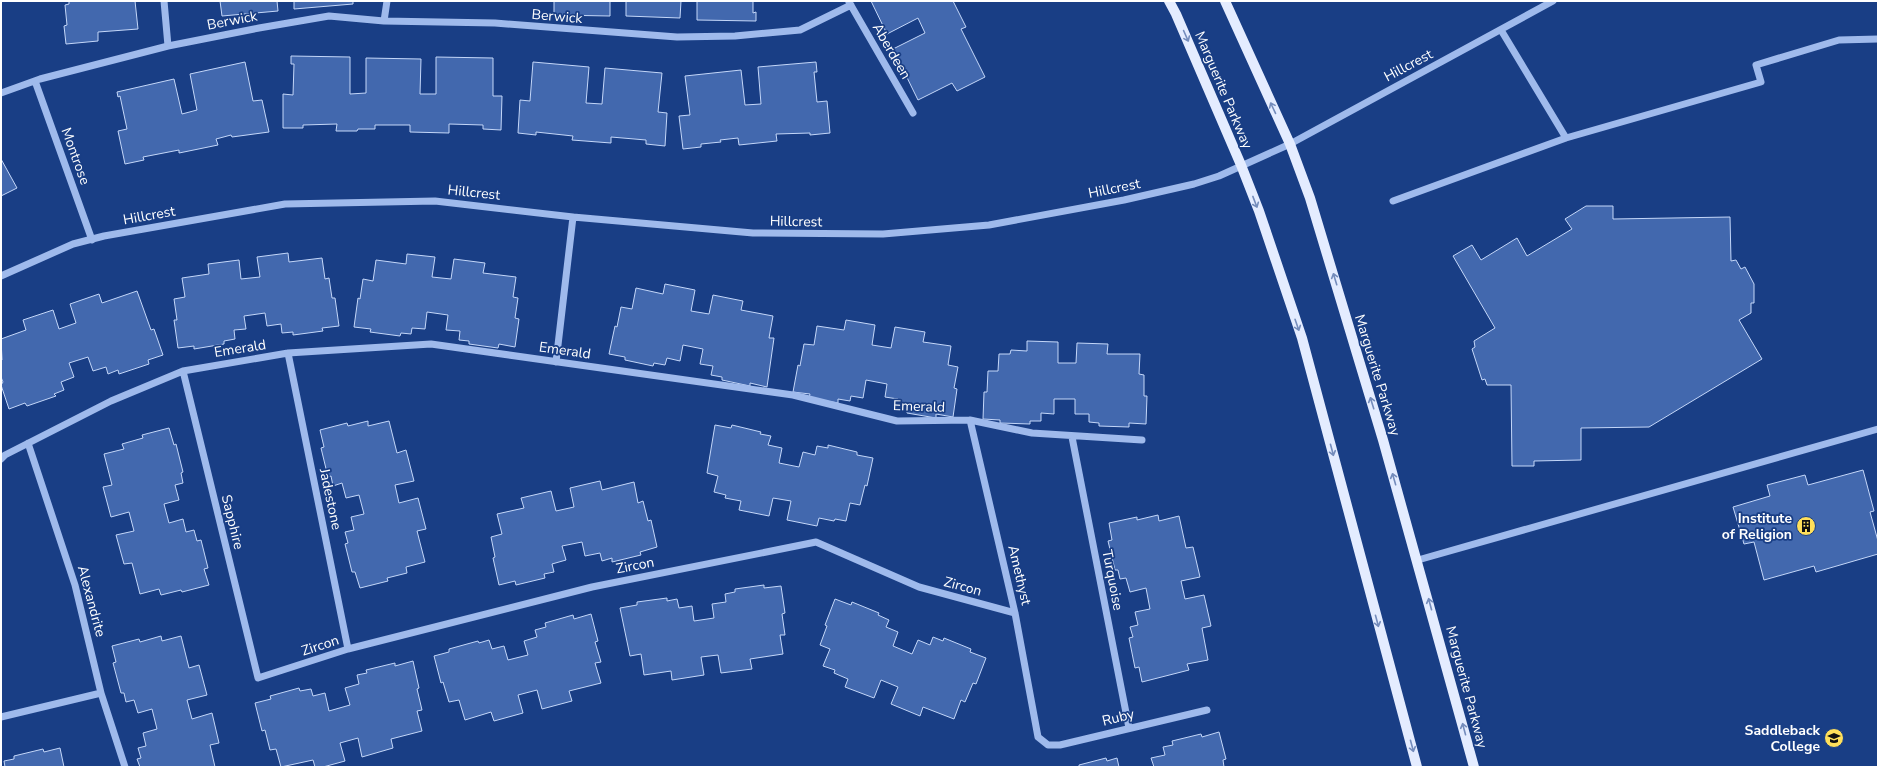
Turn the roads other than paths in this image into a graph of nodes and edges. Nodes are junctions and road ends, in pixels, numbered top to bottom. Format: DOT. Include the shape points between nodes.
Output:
graph roads {
  1 [pos="164,1"];
  2 [pos="387,1"];
  3 [pos="1169,1"];
  4 [pos="1225,1"];
  5 [pos="1553,1"];
  6 [pos="850,3"];
  7 [pos="384,21"];
  8 [pos="1501,30"];
  9 [pos="1878,39"];
  10 [pos="168,46"];
  11 [pos="35,81"];
  12 [pos="1,93"];
  13 [pos="913,113"];
  14 [pos="1566,138"];
  15 [pos="1290,144"];
  16 [pos="1241,165"];
  17 [pos="1393,201"];
  18 [pos="573,216"];
  19 [pos="92,240"];
  20 [pos="1,276"];
  21 [pos="288,353"];
  22 [pos="556,362"];
  23 [pos="183,371"];
  24 [pos="970,420"];
  25 [pos="1878,429"];
  26 [pos="1072,437"];
  27 [pos="1142,440"];
  28 [pos="28,443"];
  29 [pos="2,455"];
  30 [pos="1418,560"];
  31 [pos="1015,613"];
  32 [pos="348,650"];
  33 [pos="258,678"];
  34 [pos="101,693"];
  35 [pos="1207,710"];
  36 [pos="1,717"];
  37 [pos="1129,728"];
  38 [pos="1038,737"];
  39 [pos="125,767"];
  40 [pos="1417,767"];
  41 [pos="1474,767"];
  1 -- 10 [label="street"];
  2 -- 7 [label="street"];
  3 -- 16 [label="main road, Marguerite Parkway, one-way"];
  15 -- 4 [label="main road, Marguerite Parkway, one-way"];
  5 -- 8 [label="street, Hillcrest"];
  6 -- 7 [label="street, Berwick" via="800,30 735,36 677,36 495,23"];
  6 -- 13 [label="street, Aberdeen"];
  7 -- 10 [label="street, Berwick" via="329,16"];
  8 -- 14 [label="street"];
  8 -- 15 [label="street, Hillcrest"];
  9 -- 14 [label="street" via="1839,40 1756,65 1761,82"];
  10 -- 11 [label="street, Berwick"];
  11 -- 12 [label="street, Berwick"];
  11 -- 19 [label="street, Montrose"];
  14 -- 17 [label="street"];
  15 -- 16 [label="street, Hillcrest"];
  30 -- 15 [label="main road, Marguerite Parkway, one-way" via="1310,198"];
  16 -- 18 [label="street, Hillcrest" via="1194,184 1124,200 989,225 883,234 753,233"];
  16 -- 40 [label="main road, Marguerite Parkway, one-way" via="1302,338"];
  18 -- 19 [label="street, Hillcrest" via="435,201 285,204"];
  18 -- 22 [label="street"];
  19 -- 20 [label="street, Hillcrest" via="73,244"];
  21 -- 22 [label="street, Emerald" via="431,344"];
  21 -- 23 [label="street, Emerald"];
  21 -- 32 [label="street, Jadestone"];
  22 -- 24 [label="street, Emerald" via="793,395 897,421"];
  23 -- 28 [label="street, Emerald" via="111,401"];
  23 -- 33 [label="street, Sapphire"];
  24 -- 26 [label="street, Emerald" via="1032,433"];
  24 -- 31 [label="street, Amethyst"];
  25 -- 30 [label="street"];
  26 -- 27 [label="street, Emerald"];
  26 -- 37 [label="street, Turquoise"];
  28 -- 29 [label="street, Emerald"];
  28 -- 34 [label="street, Alexandrite" via="76,585"];
  41 -- 30 [label="main road, Marguerite Parkway, one-way"];
  31 -- 32 [label="street, Zircon" via="919,587 816,542 592,587"];
  31 -- 38 [label="street, Amethyst"];
  32 -- 33 [label="street, Zircon"];
  34 -- 36 [label="street"];
  34 -- 39 [label="street, Alexandrite"];
  35 -- 37 [label="street, Ruby"];
  37 -- 38 [label="street, Ruby" via="1060,745 1048,745"];
}
